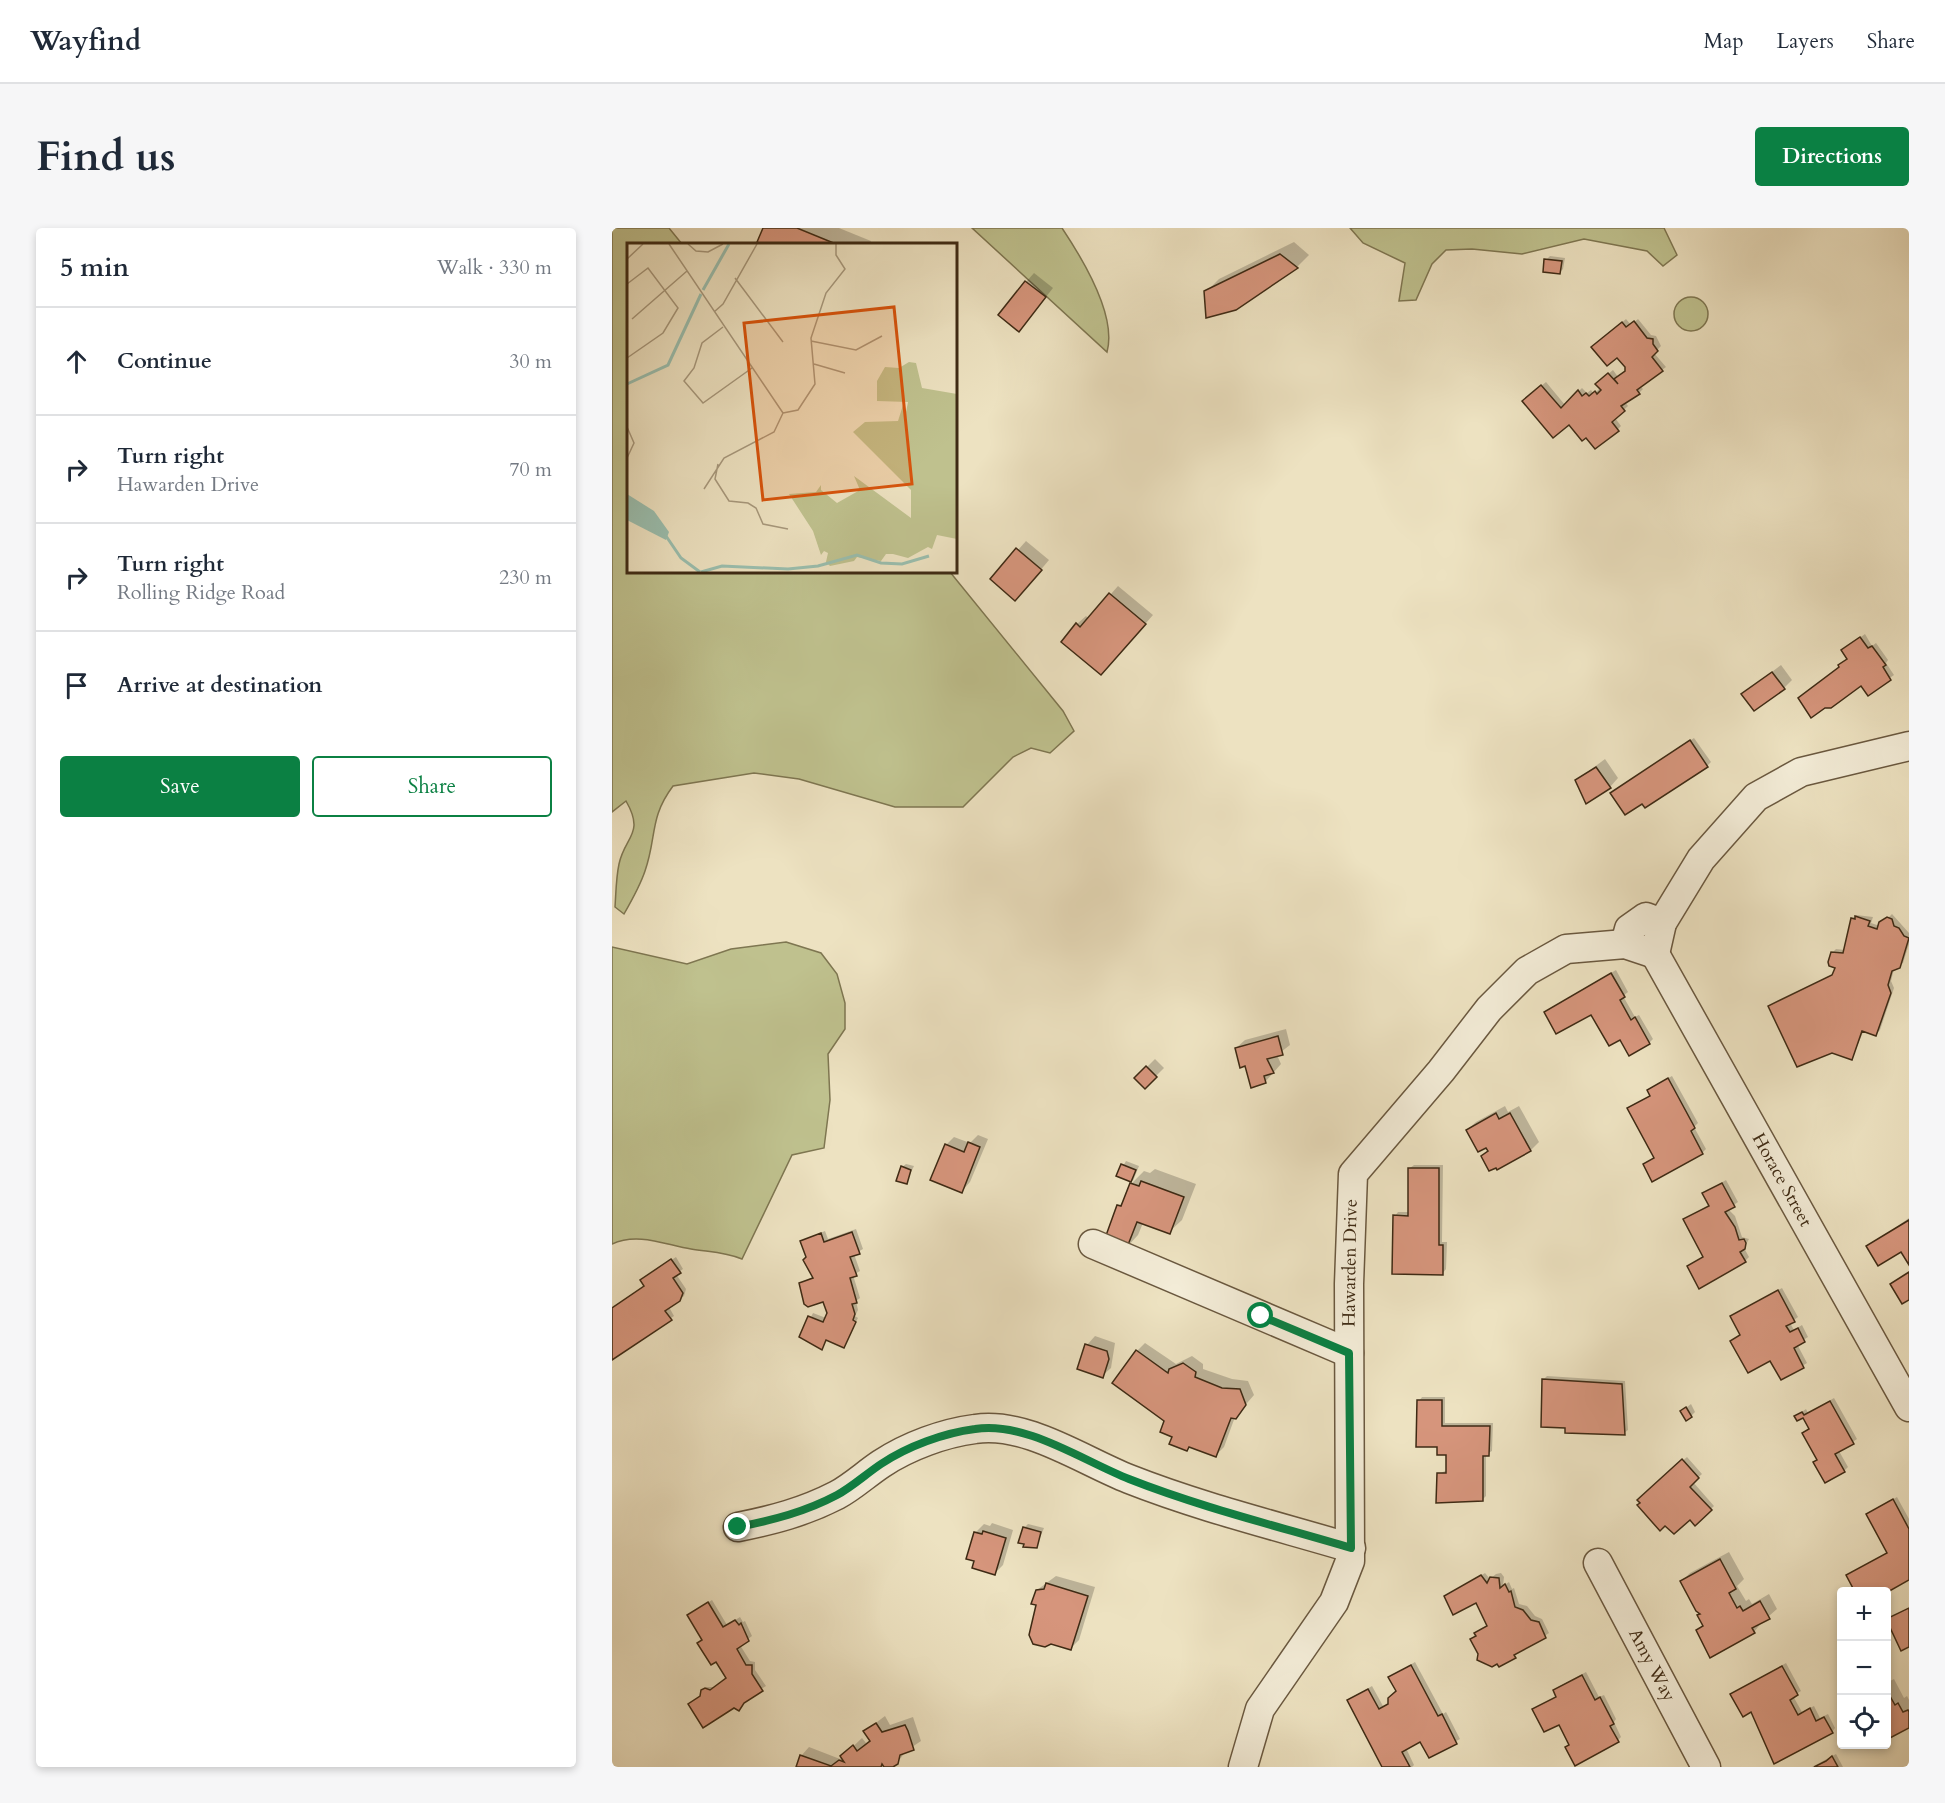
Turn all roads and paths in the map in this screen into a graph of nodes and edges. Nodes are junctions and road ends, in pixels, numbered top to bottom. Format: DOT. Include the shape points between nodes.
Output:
graph roads {
  1 [pos="1909,746"];
  2 [pos="1662,923"];
  3 [pos="1625,944"];
  4 [pos="1655,954"];
  5 [pos="1093,1244"];
  6 [pos="1349,1353"];
  7 [pos="1898,1360"];
  8 [pos="1909,1407"];
  9 [pos="738,1527"];
  10 [pos="1351,1548"];
  11 [pos="1598,1563"];
  12 [pos="1243,1767"];
  13 [pos="1706,1767"];
  1 -- 2 [label="street" via="1801,772 1756,797 1701,859"];
  2 -- 3 [label="street" via="1646,917 1629,929"];
  2 -- 4 [label="street"];
  3 -- 4 [label="street, Hawarden Drive"];
  3 -- 6 [label="street, Hawarden Drive" via="1566,949 1527,971 1489,1009 1353,1174"];
  4 -- 7 [label="street, Horace Street"];
  5 -- 6 [label="street"];
  6 -- 10 [label="street, Hawarden Drive"];
  7 -- 8 [label="street, Horace Street"];
  9 -- 10 [label="street" via="784,1518 839,1494 894,1457 932,1439 976,1428 1013,1431 1065,1449 1128,1479"];
  10 -- 12 [label="street, Hawarden Drive" via="1346,1577 1334,1602 1260,1708"];
  11 -- 13 [label="street, Amy Way"];
}
